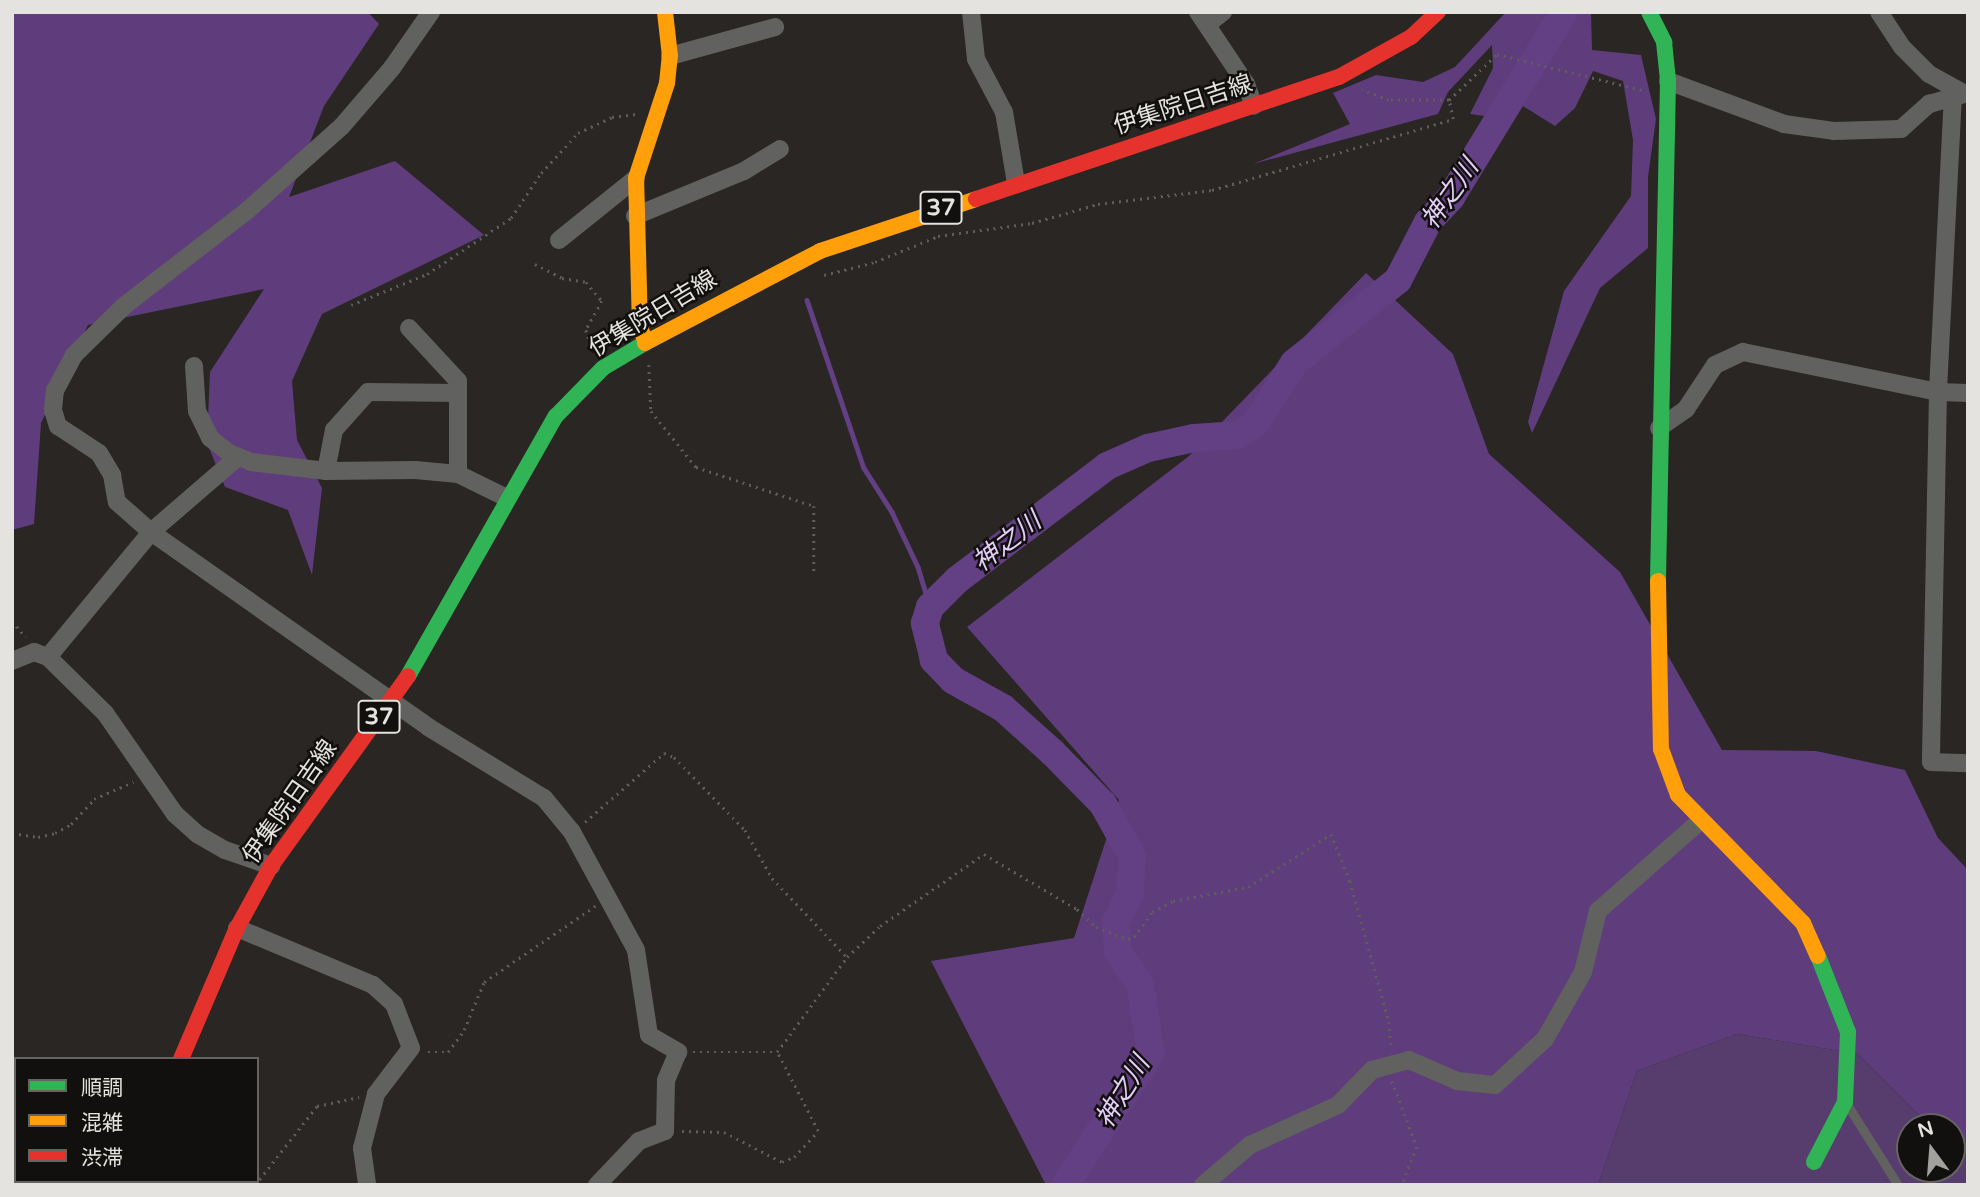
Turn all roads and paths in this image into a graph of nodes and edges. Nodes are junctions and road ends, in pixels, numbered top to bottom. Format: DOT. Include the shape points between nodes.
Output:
graph roads {
  1 [pos="431,12"];
  2 [pos="665,12"];
  3 [pos="971,12"];
  4 [pos="1223,12"];
  5 [pos="1438,12"];
  6 [pos="1650,12"];
  7 [pos="1879,12"];
  8 [pos="1203,18"];
  9 [pos="775,27"];
  10 [pos="670,56"];
  11 [pos="1339,77"];
  12 [pos="1666,88"];
  13 [pos="1961,94"];
  14 [pos="1449,100"];
  15 [pos="1254,106"];
  16 [pos="658,111"];
  17 [pos="780,149"];
  18 [pos="636,178"];
  19 [pos="1016,183"];
  20 [pos="635,216"];
  21 [pos="559,240"];
  22 [pos="536,264"];
  23 [pos="816,276"];
  24 [pos="351,305"];
  25 [pos="410,328"];
  26 [pos="646,342"];
  27 [pos="194,366"];
  28 [pos="603,368"];
  29 [pos="1938,392"];
  30 [pos="458,393"];
  31 [pos="1968,393"];
  32 [pos="1659,428"];
  33 [pos="238,457"];
  34 [pos="326,471"];
  35 [pos="458,474"];
  36 [pos="507,498"];
  37 [pos="151,532"];
  38 [pos="814,571"];
  39 [pos="12,621"];
  40 [pos="41,655"];
  41 [pos="12,661"];
  42 [pos="393,701"];
  43 [pos="1968,763"];
  44 [pos="148,774"];
  45 [pos="1699,822"];
  46 [pos="12,833"];
  47 [pos="572,834"];
  48 [pos="271,866"];
  49 [pos="608,898"];
  50 [pos="237,928"];
  51 [pos="847,957"];
  52 [pos="411,1048"];
  53 [pos="678,1052"];
  54 [pos="777,1052"];
  55 [pos="182,1057"];
  56 [pos="1393,1064"];
  57 [pos="376,1094"];
  58 [pos="1845,1102"];
  59 [pos="665,1130"];
  60 [pos="1814,1162"];
  61 [pos="259,1180"];
  62 [pos="367,1185"];
  63 [pos="597,1185"];
  64 [pos="1203,1185"];
  65 [pos="1402,1185"];
  66 [pos="1898,1185"];
  1 -- 37 [label="street" via="393,68 341,128 247,211 124,306 74,355 55,390 58,426 99,453 112,475 117,502"];
  2 -- 10 [label="main road"];
  3 -- 19 [label="street" via="976,59 1004,112"];
  4 -- 8 [label="street"];
  5 -- 11 [label="main road, 伊集院日吉線 / 37" via="1411,37"];
  6 -- 12 [label="main road" via="1664,42"];
  7 -- 13 [label="street" via="1902,47 1929,74"];
  8 -- 15 [label="street" via="1246,84"];
  9 -- 10 [label="street"];
  10 -- 16 [label="main road"];
  11 -- 14 [label="path" via="1389,100"];
  11 -- 15 [label="main road, 伊集院日吉線 / 37"];
  12 -- 13 [label="street" via="1784,124 1834,131 1901,129 1929,104"];
  12 -- 14 [label="path" via="1565,72 1497,54"];
  12 -- 32 [label="main road"];
  13 -- 29 [label="street"];
  14 -- 23 [label="path" via="1453,119 1212,190 1098,204 1031,223 938,236 875,262"];
  15 -- 19 [label="main road, 伊集院日吉線 / 37"];
  16 -- 18 [label="main road"];
  16 -- 24 [label="path" via="612,117 578,134 541,173 511,218 427,274"];
  17 -- 20 [label="street" via="744,171"];
  18 -- 20 [label="main road"];
  18 -- 21 [label="street"];
  19 -- 26 [label="main road, 伊集院日吉線 / 37" via="820,251"];
  20 -- 26 [label="main road" via="640,328"];
  22 -- 28 [label="path" via="562,278 586,282 602,302 586,330 586,340"];
  25 -- 30 [label="street" via="458,381"];
  26 -- 28 [label="main road, 伊集院日吉線 / 37"];
  26 -- 38 [label="path" via="651,411 685,458 696,467 814,506"];
  27 -- 33 [label="street" via="197,411 210,438"];
  28 -- 36 [label="main road, 伊集院日吉線 / 37" via="556,416"];
  29 -- 31 [label="street"];
  29 -- 32 [label="street" via="1743,352 1715,365 1686,409"];
  29 -- 43 [label="street" via="1931,762"];
  30 -- 34 [label="street" via="368,392 334,430"];
  30 -- 35 [label="street"];
  32 -- 45 [label="main road" via="1661,749 1678,795"];
  33 -- 34 [label="street"];
  33 -- 37 [label="street"];
  34 -- 35 [label="street"];
  35 -- 36 [label="street"];
  36 -- 42 [label="main road, 伊集院日吉線 / 37" via="459,598"];
  37 -- 40 [label="street"];
  37 -- 42 [label="street"];
  39 -- 40 [label="path"];
  40 -- 41 [label="street"];
  40 -- 44 [label="street" via="106,713"];
  42 -- 47 [label="street" via="544,798"];
  42 -- 48 [label="main road, 伊集院日吉線 / 37" via="307,810"];
  44 -- 46 [label="path" via="94,799 55,833 38,837"];
  44 -- 48 [label="street" via="175,814 197,834"];
  45 -- 56 [label="street" via="1598,911 1583,972 1545,1039 1495,1085 1457,1081 1409,1060"];
  45 -- 58 [label="main road" via="1802,923 1848,1032"];
  47 -- 49 [label="street"];
  47 -- 51 [label="path" via="664,752 745,830 772,878"];
  48 -- 50 [label="main road, 伊集院日吉線 / 37"];
  49 -- 52 [label="path" via="484,982 464,1030 448,1052"];
  49 -- 53 [label="street" via="636,950 649,1035"];
  50 -- 52 [label="street" via="373,985 394,1004"];
  50 -- 55 [label="main road, 伊集院日吉線 / 37"];
  51 -- 54 [label="path"];
  51 -- 56 [label="path" via="880,926 984,854 1077,909 1096,926 1128,939 1135,937 1152,912 1173,901 1248,887 1331,834 1350,881 1389,1022"];
  52 -- 57 [label="street"];
  53 -- 54 [label="path"];
  53 -- 59 [label="street" via="666,1080"];
  54 -- 59 [label="path" via="818,1131 794,1157 782,1162 724,1132"];
  56 -- 64 [label="street" via="1371,1070 1338,1105 1250,1145"];
  56 -- 65 [label="path" via="1391,1087 1404,1107 1417,1147"];
  57 -- 61 [label="path" via="317,1105"];
  57 -- 62 [label="street" via="362,1148"];
  58 -- 60 [label="main road"];
  58 -- 66 [label="lane"];
  59 -- 63 [label="street" via="639,1141"];
}
